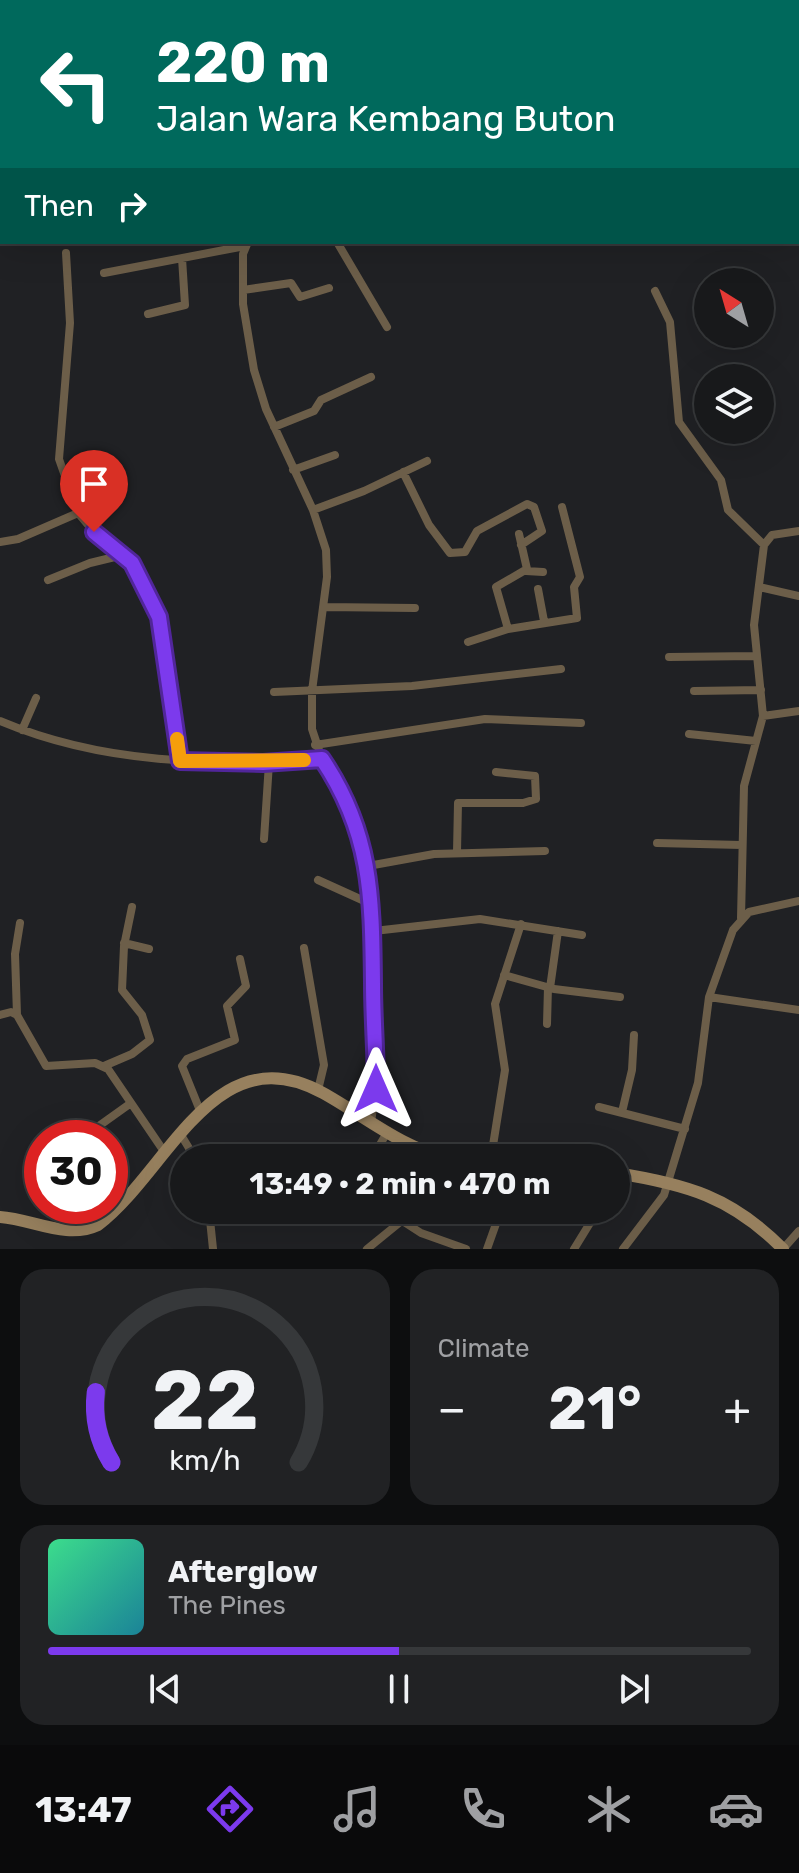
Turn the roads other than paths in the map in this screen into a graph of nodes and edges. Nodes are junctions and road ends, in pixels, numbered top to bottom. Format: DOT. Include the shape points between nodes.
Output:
graph roads {
  1 [pos="246,244"];
  2 [pos="338,244"];
  3 [pos="66,253"];
  4 [pos="182,258"];
  5 [pos="104,273"];
  6 [pos="329,288"];
  7 [pos="243,290"];
  8 [pos="655,291"];
  9 [pos="148,314"];
  10 [pos="387,327"];
  11 [pos="371,377"];
  12 [pos="274,427"];
  13 [pos="335,455"];
  14 [pos="427,461"];
  15 [pos="293,470"];
  16 [pos="403,472"];
  17 [pos="562,507"];
  18 [pos="313,510"];
  19 [pos="78,513"];
  20 [pos="799,531"];
  21 [pos="519,534"];
  22 [pos="0,542"];
  23 [pos="521,545"];
  24 [pos="764,545"];
  25 [pos="123,555"];
  26 [pos="526,571"];
  27 [pos="543,572"];
  28 [pos="48,580"];
  29 [pos="759,587"];
  30 [pos="538,589"];
  31 [pos="799,596"];
  32 [pos="323,607"];
  33 [pos="415,608"];
  34 [pos="544,621"];
  35 [pos="508,629"];
  36 [pos="468,642"];
  37 [pos="756,656"];
  38 [pos="669,657"];
  39 [pos="561,669"];
  40 [pos="761,690"];
  41 [pos="312,691"];
  42 [pos="694,691"];
  43 [pos="274,692"];
  44 [pos="36,698"];
  45 [pos="799,711"];
  46 [pos="763,716"];
  47 [pos="2,721"];
  48 [pos="581,723"];
  49 [pos="22,730"];
  50 [pos="0,732"];
  51 [pos="689,734"];
  52 [pos="756,741"];
  53 [pos="315,745"];
  54 [pos="322,759"];
  55 [pos="180,761"];
  56 [pos="269,763"];
  57 [pos="496,772"];
  58 [pos="264,839"];
  59 [pos="657,843"];
  60 [pos="742,845"];
  61 [pos="545,851"];
  62 [pos="457,852"];
  63 [pos="368,866"];
  64 [pos="318,880"];
  65 [pos="799,901"];
  66 [pos="371,904"];
  67 [pos="132,907"];
  68 [pos="741,918"];
  69 [pos="20,923"];
  70 [pos="521,924"];
  71 [pos="374,931"];
  72 [pos="558,931"];
  73 [pos="582,935"];
  74 [pos="124,943"];
  75 [pos="304,948"];
  76 [pos="149,949"];
  77 [pos="240,959"];
  78 [pos="504,975"];
  79 [pos="549,987"];
  80 [pos="620,997"];
  81 [pos="709,997"];
  82 [pos="799,1010"];
  83 [pos="0,1015"];
  84 [pos="17,1015"];
  85 [pos="547,1024"];
  86 [pos="634,1035"];
  87 [pos="104,1066"];
  88 [pos="318,1090"];
  89 [pos="131,1103"];
  90 [pos="599,1107"];
  91 [pos="622,1112"];
  92 [pos="201,1113"];
  93 [pos="107,1120"];
  94 [pos="371,1122"];
  95 [pos="685,1129"];
  96 [pos="388,1131"];
  97 [pos="181,1135"];
  98 [pos="186,1144"];
  99 [pos="380,1144"];
  100 [pos="411,1144"];
  101 [pos="494,1144"];
  102 [pos="165,1153"];
  103 [pos="630,1175"];
  104 [pos="668,1182"];
  105 [pos="0,1217"];
  106 [pos="210,1224"];
  107 [pos="401,1224"];
  108 [pos="408,1224"];
  109 [pos="496,1224"];
  110 [pos="589,1224"];
  111 [pos="799,1231"];
  112 [pos="213,1249"];
  113 [pos="367,1249"];
  114 [pos="465,1249"];
  115 [pos="487,1249"];
  116 [pos="574,1249"];
  117 [pos="623,1249"];
  118 [pos="783,1249"];
  1 -- 4 [label="street"];
  1 -- 7 [label="street"];
  2 -- 10 [label="street"];
  3 -- 19 [label="street" via="70,323 59,459"];
  4 -- 5 [label="street"];
  4 -- 9 [label="street" via="185,305"];
  6 -- 7 [label="street" via="300,297 291,283"];
  7 -- 12 [label="street" via="249,350"];
  8 -- 24 [label="street" via="670,322 679,422 721,480 728,510"];
  11 -- 12 [label="street" via="321,400 314,411"];
  12 -- 15 [label="street"];
  13 -- 15 [label="street"];
  14 -- 16 [label="street"];
  15 -- 18 [label="street"];
  16 -- 18 [label="street"];
  16 -- 23 [label="street" via="429,525 450,553 465,552 477,531 527,504 534,507 542,531"];
  17 -- 34 [label="street" via="580,577 574,587 578,615"];
  18 -- 32 [label="street" via="326,550"];
  19 -- 22 [label="street"];
  19 -- 25 [label="street"];
  20 -- 24 [label="street" via="772,535"];
  21 -- 23 [label="street"];
  23 -- 26 [label="street"];
  24 -- 29 [label="street"];
  25 -- 28 [label="street"];
  25 -- 55 [label="street" via="141,575 159,617"];
  26 -- 27 [label="street"];
  26 -- 35 [label="street" via="496,587"];
  29 -- 31 [label="street"];
  29 -- 37 [label="street"];
  30 -- 34 [label="street"];
  32 -- 33 [label="street"];
  32 -- 41 [label="street"];
  34 -- 35 [label="street"];
  35 -- 36 [label="street"];
  37 -- 38 [label="street"];
  37 -- 40 [label="street"];
  39 -- 41 [label="street"];
  40 -- 42 [label="street"];
  40 -- 46 [label="street"];
  41 -- 43 [label="street"];
  41 -- 53 [label="street"];
  44 -- 49 [label="street"];
  45 -- 46 [label="street"];
  46 -- 52 [label="street"];
  47 -- 49 [label="street"];
  47 -- 50 [label="street"];
  48 -- 53 [label="street" via="485,719"];
  49 -- 55 [label="street" via="75,748"];
  51 -- 52 [label="street"];
  52 -- 60 [label="street" via="744,786"];
  53 -- 54 [label="street"];
  54 -- 56 [label="street"];
  54 -- 63 [label="street" via="352,811"];
  55 -- 56 [label="street"];
  56 -- 58 [label="street"];
  57 -- 62 [label="street" via="535,776 536,799 458,803"];
  59 -- 60 [label="street"];
  60 -- 68 [label="street"];
  61 -- 62 [label="street"];
  62 -- 63 [label="street"];
  63 -- 66 [label="street"];
  64 -- 66 [label="street"];
  65 -- 68 [label="street"];
  66 -- 71 [label="street"];
  67 -- 74 [label="street"];
  68 -- 81 [label="street"];
  69 -- 84 [label="street"];
  70 -- 71 [label="street" via="480,919"];
  70 -- 72 [label="street"];
  70 -- 78 [label="street"];
  71 -- 94 [label="street" via="376,1089"];
  72 -- 73 [label="street"];
  72 -- 79 [label="street"];
  74 -- 76 [label="street"];
  74 -- 87 [label="street" via="122,990 142,1015 150,1040"];
  75 -- 88 [label="street" via="324,1065"];
  77 -- 92 [label="street" via="246,986 227,1006 235,1040 187,1059 182,1066"];
  78 -- 79 [label="street"];
  78 -- 101 [label="street" via="495,1004 504,1061"];
  79 -- 80 [label="street"];
  79 -- 85 [label="street"];
  81 -- 82 [label="street"];
  81 -- 95 [label="street" via="701,1069"];
  83 -- 84 [label="street"];
  84 -- 87 [label="street" via="46,1066"];
  86 -- 91 [label="street"];
  87 -- 89 [label="street"];
  88 -- 92 [label="street" via="293,1078 265,1076 234,1086"];
  88 -- 94 [label="street"];
  89 -- 93 [label="street"];
  89 -- 102 [label="street"];
  90 -- 91 [label="street"];
  91 -- 95 [label="street"];
  92 -- 97 [label="street"];
  94 -- 96 [label="street"];
  95 -- 104 [label="street"];
  96 -- 99 [label="street"];
  96 -- 100 [label="street"];
  97 -- 98 [label="street"];
  97 -- 102 [label="street"];
  102 -- 105 [label="street" via="111,1215 88,1230 64,1231"];
  103 -- 104 [label="street"];
  104 -- 117 [label="street" via="659,1206"];
  104 -- 118 [label="street" via="740,1211"];
  106 -- 112 [label="street"];
  107 -- 113 [label="street"];
  108 -- 114 [label="street"];
  109 -- 115 [label="street"];
  110 -- 116 [label="street"];
  111 -- 118 [label="street"];
}
